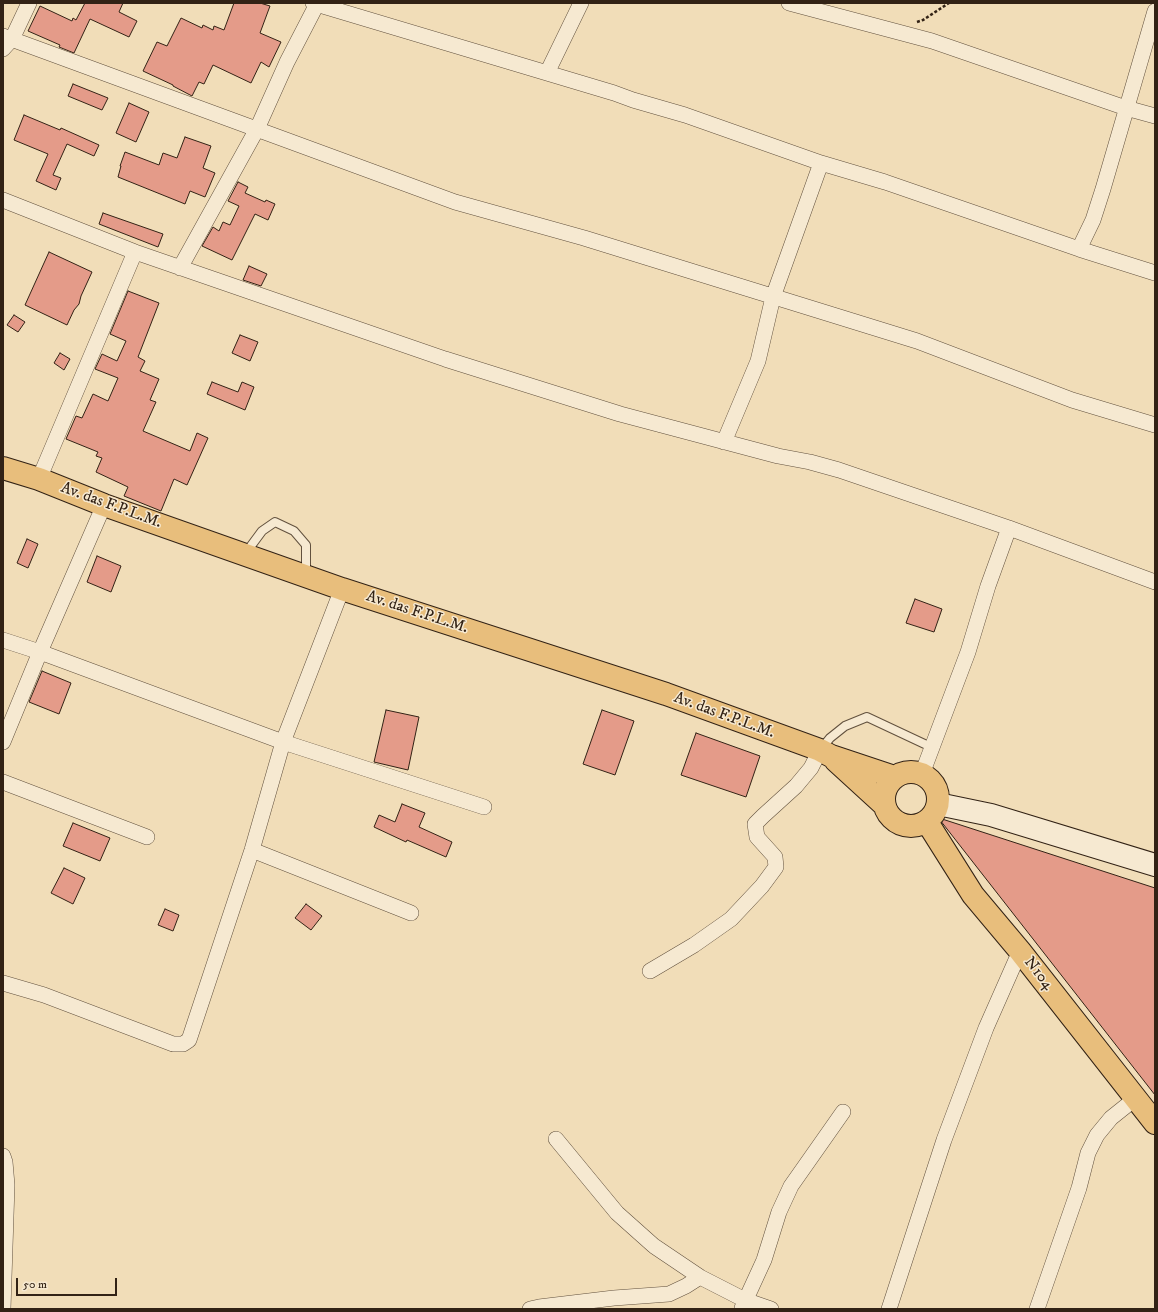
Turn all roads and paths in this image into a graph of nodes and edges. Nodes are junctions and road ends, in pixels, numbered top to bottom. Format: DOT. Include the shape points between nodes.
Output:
graph roads {
  1 [pos="29,3"];
  2 [pos="581,3"];
  3 [pos="789,3"];
  4 [pos="949,3"];
  5 [pos="315,4"];
  6 [pos="1155,11"];
  7 [pos="916,22"];
  8 [pos="6,41"];
  9 [pos="547,72"];
  10 [pos="1126,108"];
  11 [pos="1155,116"];
  12 [pos="257,129"];
  13 [pos="821,163"];
  14 [pos="3,200"];
  15 [pos="1079,249"];
  16 [pos="135,252"];
  17 [pos="180,268"];
  18 [pos="1155,273"];
  19 [pos="773,297"];
  20 [pos="1155,425"];
  21 [pos="724,442"];
  22 [pos="3,468"];
  23 [pos="39,480"];
  24 [pos="104,505"];
  25 [pos="1009,528"];
  26 [pos="245,554"];
  27 [pos="306,576"];
  28 [pos="1155,582"];
  29 [pos="342,589"];
  30 [pos="3,640"];
  31 [pos="40,652"];
  32 [pos="3,742"];
  33 [pos="283,742"];
  34 [pos="932,748"];
  35 [pos="826,753"];
  36 [pos="922,774"];
  37 [pos="894,777"];
  38 [pos="3,782"];
  39 [pos="883,804"];
  40 [pos="484,807"];
  41 [pos="932,813"];
  42 [pos="147,837"];
  43 [pos="252,850"];
  44 [pos="1155,865"];
  45 [pos="411,913"];
  46 [pos="1020,951"];
  47 [pos="650,971"];
  48 [pos="3,983"];
  49 [pos="1136,1098"];
  50 [pos="843,1112"];
  51 [pos="1155,1123"];
  52 [pos="556,1139"];
  53 [pos="3,1156"];
  54 [pos="4,1274"];
  55 [pos="700,1277"];
  56 [pos="743,1304"];
  57 [pos="3,1309"];
  58 [pos="530,1309"];
  59 [pos="771,1309"];
  60 [pos="889,1309"];
  61 [pos="1037,1309"];
  1 -- 8 [label="street"];
  2 -- 9 [label="street"];
  3 -- 10 [label="street" via="932,41"];
  4 -- 7 [label="path" via="924,20"];
  5 -- 9 [label="street"];
  5 -- 12 [label="street"];
  6 -- 10 [label="street"];
  8 -- 12 [label="street"];
  9 -- 13 [label="street" via="685,115"];
  10 -- 11 [label="street"];
  10 -- 15 [label="street" via="1093,220"];
  12 -- 17 [label="street"];
  12 -- 19 [label="street" via="455,202 584,238"];
  13 -- 15 [label="street" via="885,182"];
  13 -- 19 [label="street"];
  14 -- 16 [label="street"];
  15 -- 18 [label="street"];
  16 -- 17 [label="street"];
  16 -- 23 [label="street"];
  17 -- 21 [label="street" via="445,360 620,414"];
  19 -- 20 [label="street" via="917,341 1072,400"];
  19 -- 21 [label="street" via="758,361"];
  21 -- 25 [label="street" via="838,470"];
  22 -- 23 [label="main road, Av. das F.P.L.M."];
  23 -- 24 [label="main road, Av. das F.P.L.M."];
  24 -- 26 [label="main road, Av. das F.P.L.M."];
  24 -- 31 [label="street"];
  25 -- 28 [label="street"];
  25 -- 34 [label="street" via="968,652"];
  26 -- 27 [label="main road, Av. das F.P.L.M."];
  26 -- 27 [label="lane" via="262,531 275,522 294,531 306,545"];
  27 -- 29 [label="main road, Av. das F.P.L.M."];
  29 -- 33 [label="street"];
  29 -- 35 [label="main road, Av. das F.P.L.M." via="666,694"];
  30 -- 31 [label="street"];
  31 -- 32 [label="street"];
  31 -- 33 [label="street"];
  33 -- 40 [label="street"];
  33 -- 43 [label="street"];
  34 -- 35 [label="lane" via="868,717 845,726 830,738"];
  34 -- 36 [label="street"];
  35 -- 37 [label="main road, Av. das F.P.L.M."];
  35 -- 39 [label="main road, Av. das F.P.L.M."];
  35 -- 47 [label="street" via="796,786 755,824 757,837 774,857 776,867 762,886 731,919"];
  36 -- 37 [label="main road" via="908,772"];
  36 -- 41 [label="main road, N104 / N104" via="933,783 938,796"];
  37 -- 39 [label="main road" via="885,789"];
  38 -- 42 [label="street"];
  39 -- 41 [label="main road" via="889,816 900,825 921,825"];
  41 -- 44 [label="main road" via="991,815"];
  41 -- 46 [label="main road, N104 / N104" via="973,895"];
  43 -- 45 [label="street"];
  43 -- 48 [label="street" via="189,1040 183,1044 172,1044 44,995"];
  46 -- 49 [label="main road, N104 / N104"];
  46 -- 60 [label="street" via="986,1028 944,1140"];
  49 -- 51 [label="main road, N104 / N104"];
  49 -- 61 [label="street" via="1111,1118 1097,1135 1088,1153"];
  50 -- 56 [label="street" via="791,1186 779,1212 764,1260"];
  52 -- 55 [label="street" via="617,1213 654,1246"];
  53 -- 54 [label="street" via="7,1185"];
  54 -- 57 [label="street"];
  55 -- 56 [label="street"];
  55 -- 58 [label="street" via="669,1294"];
  56 -- 59 [label="street"];
}
